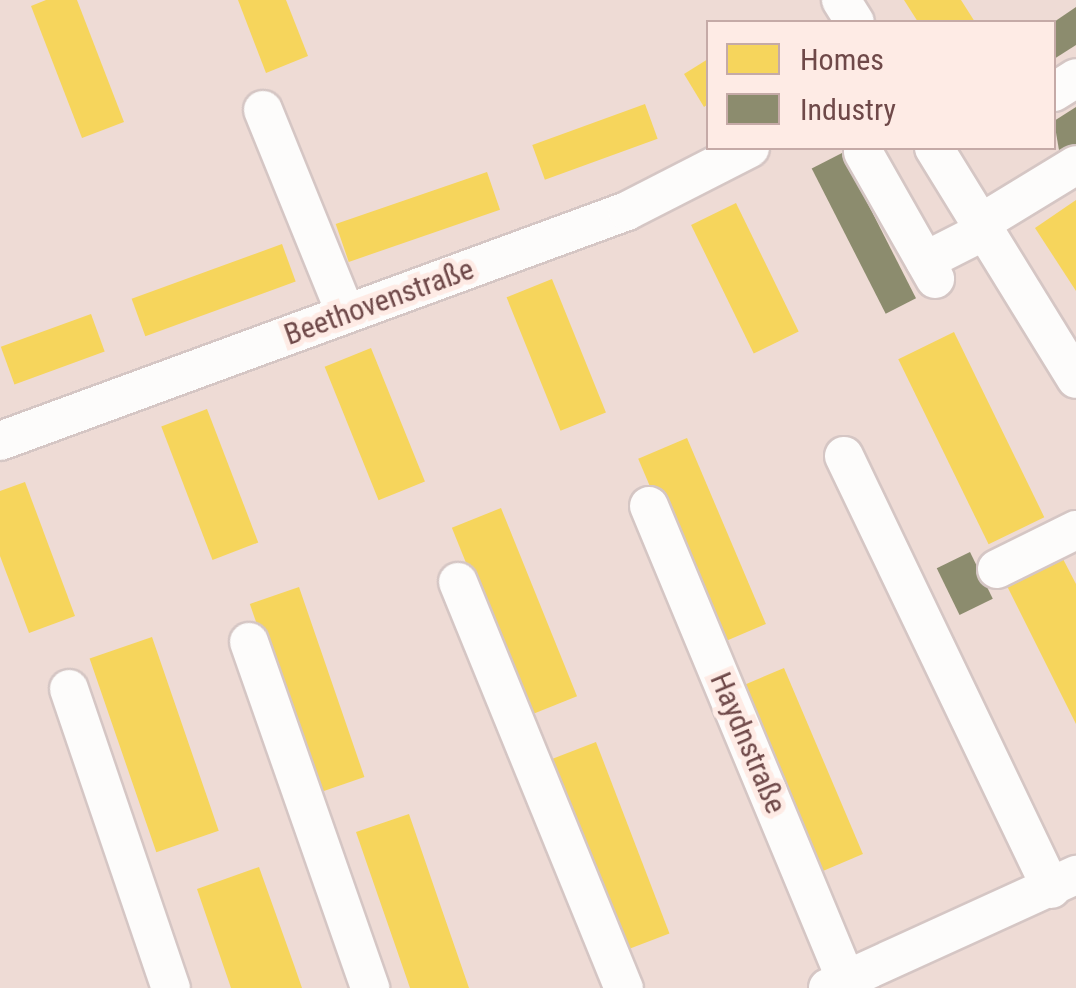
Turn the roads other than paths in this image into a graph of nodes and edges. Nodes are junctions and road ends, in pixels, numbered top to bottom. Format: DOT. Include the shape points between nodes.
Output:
graph roads {
  1 [pos="263,110"];
  2 [pos="746,150"];
  3 [pos="943,151"];
  4 [pos="1076,164"];
  5 [pos="984,227"];
  6 [pos="346,314"];
  7 [pos="1076,378"];
  8 [pos="0,441"];
  9 [pos="844,456"];
  10 [pos="649,506"];
  11 [pos="1076,530"];
  12 [pos="997,569"];
  13 [pos="458,582"];
  14 [pos="249,642"];
  15 [pos="70,689"];
  16 [pos="1063,882"];
  17 [pos="837,984"];
  18 [pos="171,988"];
  19 [pos="370,988"];
  20 [pos="624,988"];
  1 -- 6 [label="street"];
  2 -- 6 [label="street, Beethovenstraße" via="627,211"];
  3 -- 5 [label="street"];
  3 -- 5 [label="street" via="869,164 930,270"];
  4 -- 5 [label="street"];
  5 -- 7 [label="street"];
  6 -- 8 [label="street, Beethovenstraße"];
  9 -- 16 [label="street, Haydnstraße"];
  10 -- 17 [label="street, Haydnstraße"];
  11 -- 12 [label="street"];
  13 -- 20 [label="street"];
  14 -- 19 [label="street"];
  15 -- 18 [label="street"];
  16 -- 17 [label="street, Haydnstraße"];
}
